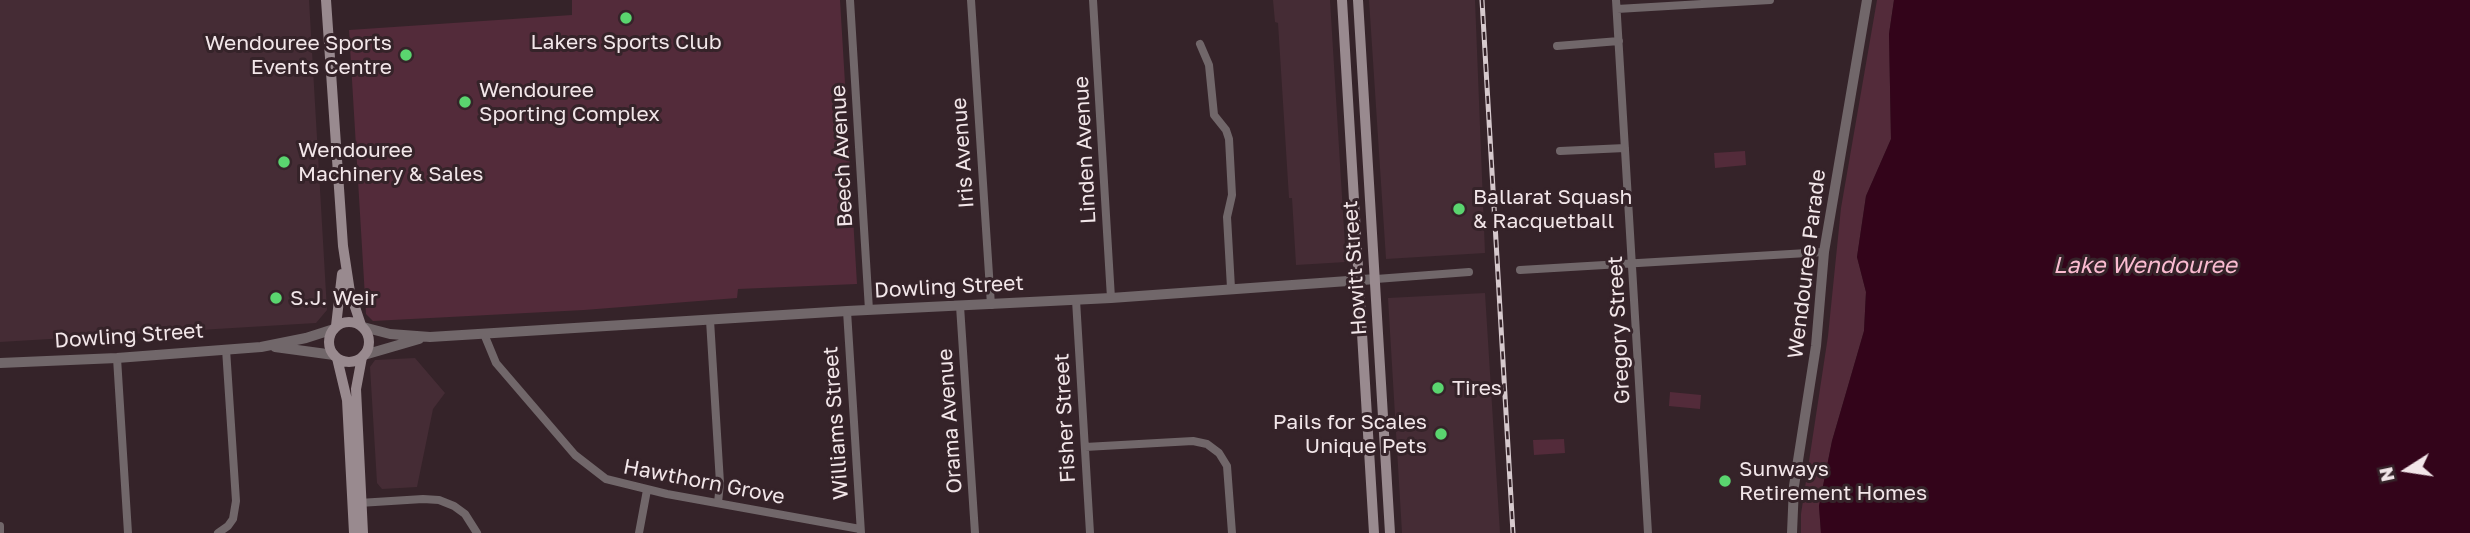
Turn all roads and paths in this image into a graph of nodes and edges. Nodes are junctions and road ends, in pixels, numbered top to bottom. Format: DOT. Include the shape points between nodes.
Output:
graph roads {
  1 [pos="326,0"];
  2 [pos="850,0"];
  3 [pos="971,0"];
  4 [pos="1093,0"];
  5 [pos="1342,0"];
  6 [pos="1358,0"];
  7 [pos="1770,0"];
  8 [pos="1867,0"];
  9 [pos="1753,1"];
  10 [pos="1616,4"];
  11 [pos="1619,41"];
  12 [pos="1200,44"];
  13 [pos="1557,46"];
  14 [pos="1363,85"];
  15 [pos="1347,86"];
  16 [pos="1625,148"];
  17 [pos="1560,151"];
  18 [pos="343,246"];
  19 [pos="1824,252"];
  20 [pos="1632,264"];
  21 [pos="1520,270"];
  22 [pos="1469,272"];
  23 [pos="1376,279"];
  24 [pos="1357,280"];
  25 [pos="1231,288"];
  26 [pos="1111,298"];
  27 [pos="1076,300"];
  28 [pos="991,305"];
  29 [pos="960,306"];
  30 [pos="869,310"];
  31 [pos="847,311"];
  32 [pos="710,320"];
  33 [pos="362,326"];
  34 [pos="335,328"];
  35 [pos="484,334"];
  36 [pos="430,337"];
  37 [pos="261,347"];
  38 [pos="226,349"];
  39 [pos="335,356"];
  40 [pos="363,356"];
  41 [pos="117,358"];
  42 [pos="0,363"];
  43 [pos="1085,447"];
  44 [pos="647,490"];
  45 [pos="357,503"];
  46 [pos="718,503"];
  47 [pos="0,526"];
  48 [pos="860,531"];
  49 [pos="0,533"];
  50 [pos="128,533"];
  51 [pos="218,533"];
  52 [pos="354,533"];
  53 [pos="363,533"];
  54 [pos="477,533"];
  55 [pos="639,533"];
  56 [pos="975,533"];
  57 [pos="1090,533"];
  58 [pos="1232,533"];
  59 [pos="1374,533"];
  60 [pos="1390,533"];
  61 [pos="1648,533"];
  62 [pos="1793,533"];
  1 -- 18 [label="main road"];
  2 -- 30 [label="street, Beech Avenue"];
  3 -- 28 [label="street, Iris Avenue"];
  4 -- 26 [label="street, Linden Avenue"];
  5 -- 15 [label="main road, Howitt Street"];
  6 -- 14 [label="main road, Howitt Street"];
  7 -- 9 [label="street"];
  8 -- 19 [label="street, Wendouree Parade"];
  9 -- 10 [label="street"];
  10 -- 11 [label="street, Gregory Street"];
  11 -- 13 [label="street"];
  11 -- 16 [label="street, Gregory Street"];
  12 -- 25 [label="street" via="1209,65 1214,115 1229,139"];
  14 -- 15 [label="main road"];
  14 -- 23 [label="main road, Howitt Street"];
  15 -- 24 [label="main road, Howitt Street"];
  16 -- 17 [label="street"];
  16 -- 20 [label="street, Gregory Street"];
  18 -- 33 [label="main road" via="350,292"];
  18 -- 34 [label="main road"];
  19 -- 20 [label="street"];
  19 -- 62 [label="street, Wendouree Parade" via="1816,346 1794,486"];
  20 -- 21 [label="street"];
  20 -- 61 [label="street, Gregory Street"];
  22 -- 23 [label="street, Dowling Street"];
  23 -- 24 [label="street, Dowling Street"];
  23 -- 60 [label="main road, Howitt Street"];
  24 -- 25 [label="street, Dowling Street"];
  24 -- 59 [label="main road, Howitt Street"];
  25 -- 26 [label="street, Dowling Street"];
  26 -- 27 [label="street, Dowling Street"];
  27 -- 28 [label="street, Dowling Street"];
  27 -- 43 [label="street, Fisher Street"];
  28 -- 29 [label="street, Dowling Street"];
  29 -- 30 [label="street, Dowling Street"];
  29 -- 56 [label="street, Orama Avenue"];
  30 -- 31 [label="street, Dowling Street"];
  31 -- 32 [label="street, Dowling Street"];
  31 -- 48 [label="street, Williams Street"];
  32 -- 35 [label="street, Dowling Street"];
  32 -- 46 [label="street"];
  33 -- 34 [label="main road" via="348,321"];
  33 -- 36 [label="street, Dowling Street"];
  33 -- 40 [label="main road" via="369,338"];
  34 -- 37 [label="street, Dowling Street"];
  34 -- 39 [label="main road" via="329,344"];
  35 -- 36 [label="street, Dowling Street"];
  35 -- 44 [label="street, Hawthorn Grove" via="496,363 583,463 606,479"];
  36 -- 40 [label="street, Dowling Street"];
  37 -- 38 [label="street, Dowling Street"];
  37 -- 39 [label="street, Dowling Street"];
  38 -- 41 [label="street, Dowling Street"];
  38 -- 51 [label="street" via="235,510 228,526"];
  39 -- 40 [label="main road" via="348,362"];
  39 -- 45 [label="main road" via="347,394"];
  40 -- 45 [label="main road" via="356,383"];
  41 -- 42 [label="street, Dowling Street"];
  41 -- 50 [label="street"];
  43 -- 57 [label="street, Fisher Street"];
  43 -- 58 [label="street" via="1208,444 1227,466"];
  44 -- 46 [label="street, Hawthorn Grove"];
  44 -- 55 [label="street"];
  45 -- 52 [label="main road"];
  45 -- 53 [label="main road"];
  45 -- 54 [label="street" via="443,501 465,514"];
  46 -- 48 [label="street, Hawthorn Grove"];
  47 -- 49 [label="street"];
}
